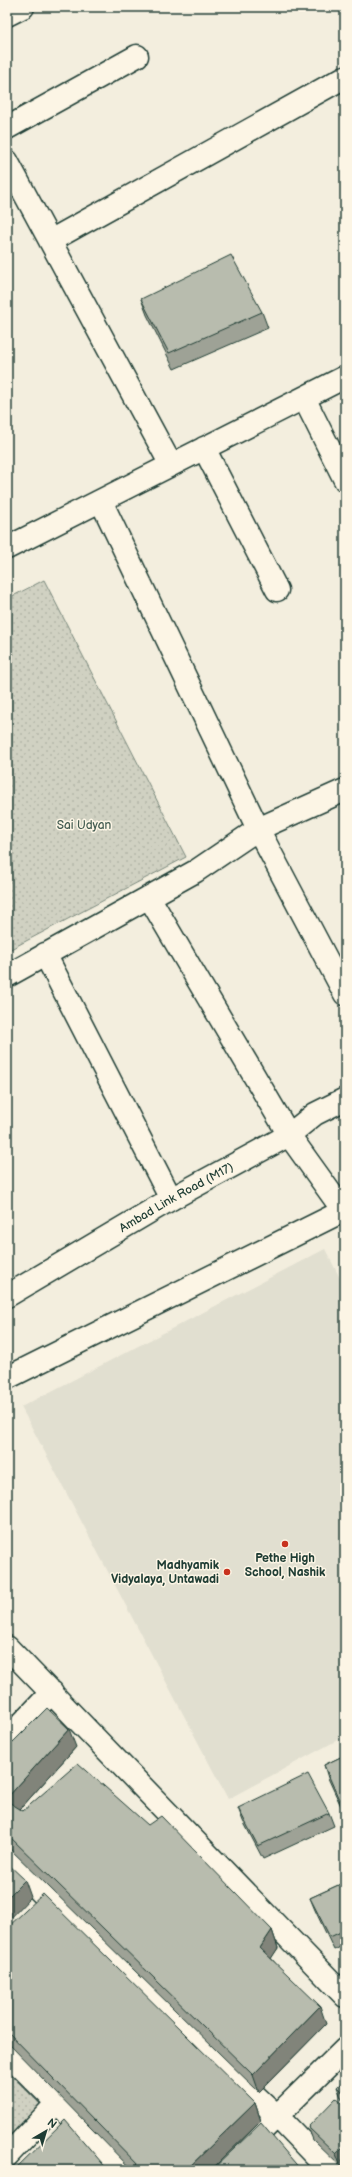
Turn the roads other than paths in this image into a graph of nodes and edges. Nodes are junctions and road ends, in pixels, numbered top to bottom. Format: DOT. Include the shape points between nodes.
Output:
graph roads {
  1 [pos="23,7"];
  2 [pos="7,15"];
  3 [pos="137,56"];
  4 [pos="345,77"];
  5 [pos="7,128"];
  6 [pos="7,161"];
  7 [pos="50,241"];
  8 [pos="345,377"];
  9 [pos="304,398"];
  10 [pos="204,448"];
  11 [pos="171,465"];
  12 [pos="345,480"];
  13 [pos="101,500"];
  14 [pos="7,548"];
  15 [pos="277,590"];
  16 [pos="345,790"];
  17 [pos="258,829"];
  18 [pos="149,897"];
  19 [pos="45,954"];
  20 [pos="7,976"];
  21 [pos="345,994"];
  22 [pos="345,1099"];
  23 [pos="289,1135"];
  24 [pos="171,1199"];
  25 [pos="345,1211"];
  26 [pos="7,1296"];
  27 [pos="7,1378"];
  28 [pos="7,1647"];
  29 [pos="52,1692"];
  30 [pos="7,1739"];
  31 [pos="7,1858"];
  32 [pos="45,1896"];
  33 [pos="29,1912"];
  34 [pos="345,1996"];
  35 [pos="345,2049"];
  36 [pos="7,2053"];
  37 [pos="57,2103"];
  38 [pos="277,2116"];
  39 [pos="7,2156"];
  40 [pos="122,2170"];
  41 [pos="222,2170"];
  42 [pos="329,2170"];
  1 -- 2 [label="street"];
  3 -- 5 [label="street"];
  4 -- 7 [label="street"];
  6 -- 7 [label="street"];
  7 -- 11 [label="street"];
  8 -- 9 [label="street"];
  9 -- 10 [label="street"];
  9 -- 12 [label="street"];
  10 -- 11 [label="street"];
  10 -- 15 [label="street"];
  11 -- 13 [label="street"];
  13 -- 14 [label="street"];
  13 -- 17 [label="street"];
  16 -- 17 [label="street"];
  17 -- 18 [label="street" via="196,871"];
  17 -- 21 [label="street"];
  18 -- 19 [label="street"];
  18 -- 23 [label="street"];
  19 -- 20 [label="street"];
  19 -- 24 [label="street"];
  22 -- 23 [label="street, Ambad Link Road (M17)" via="315,1114"];
  23 -- 24 [label="street, Ambad Link Road (M17)"];
  23 -- 25 [label="street"];
  24 -- 26 [label="street, Ambad Link Road (M17)"];
  25 -- 27 [label="street"];
  28 -- 29 [label="street"];
  29 -- 30 [label="street"];
  29 -- 34 [label="street"];
  31 -- 32 [label="street"];
  32 -- 33 [label="street"];
  32 -- 38 [label="street" via="111,1962"];
  35 -- 38 [label="street"];
  36 -- 37 [label="street"];
  37 -- 39 [label="street"];
  37 -- 40 [label="street"];
  38 -- 41 [label="street"];
  38 -- 42 [label="street"];
}
